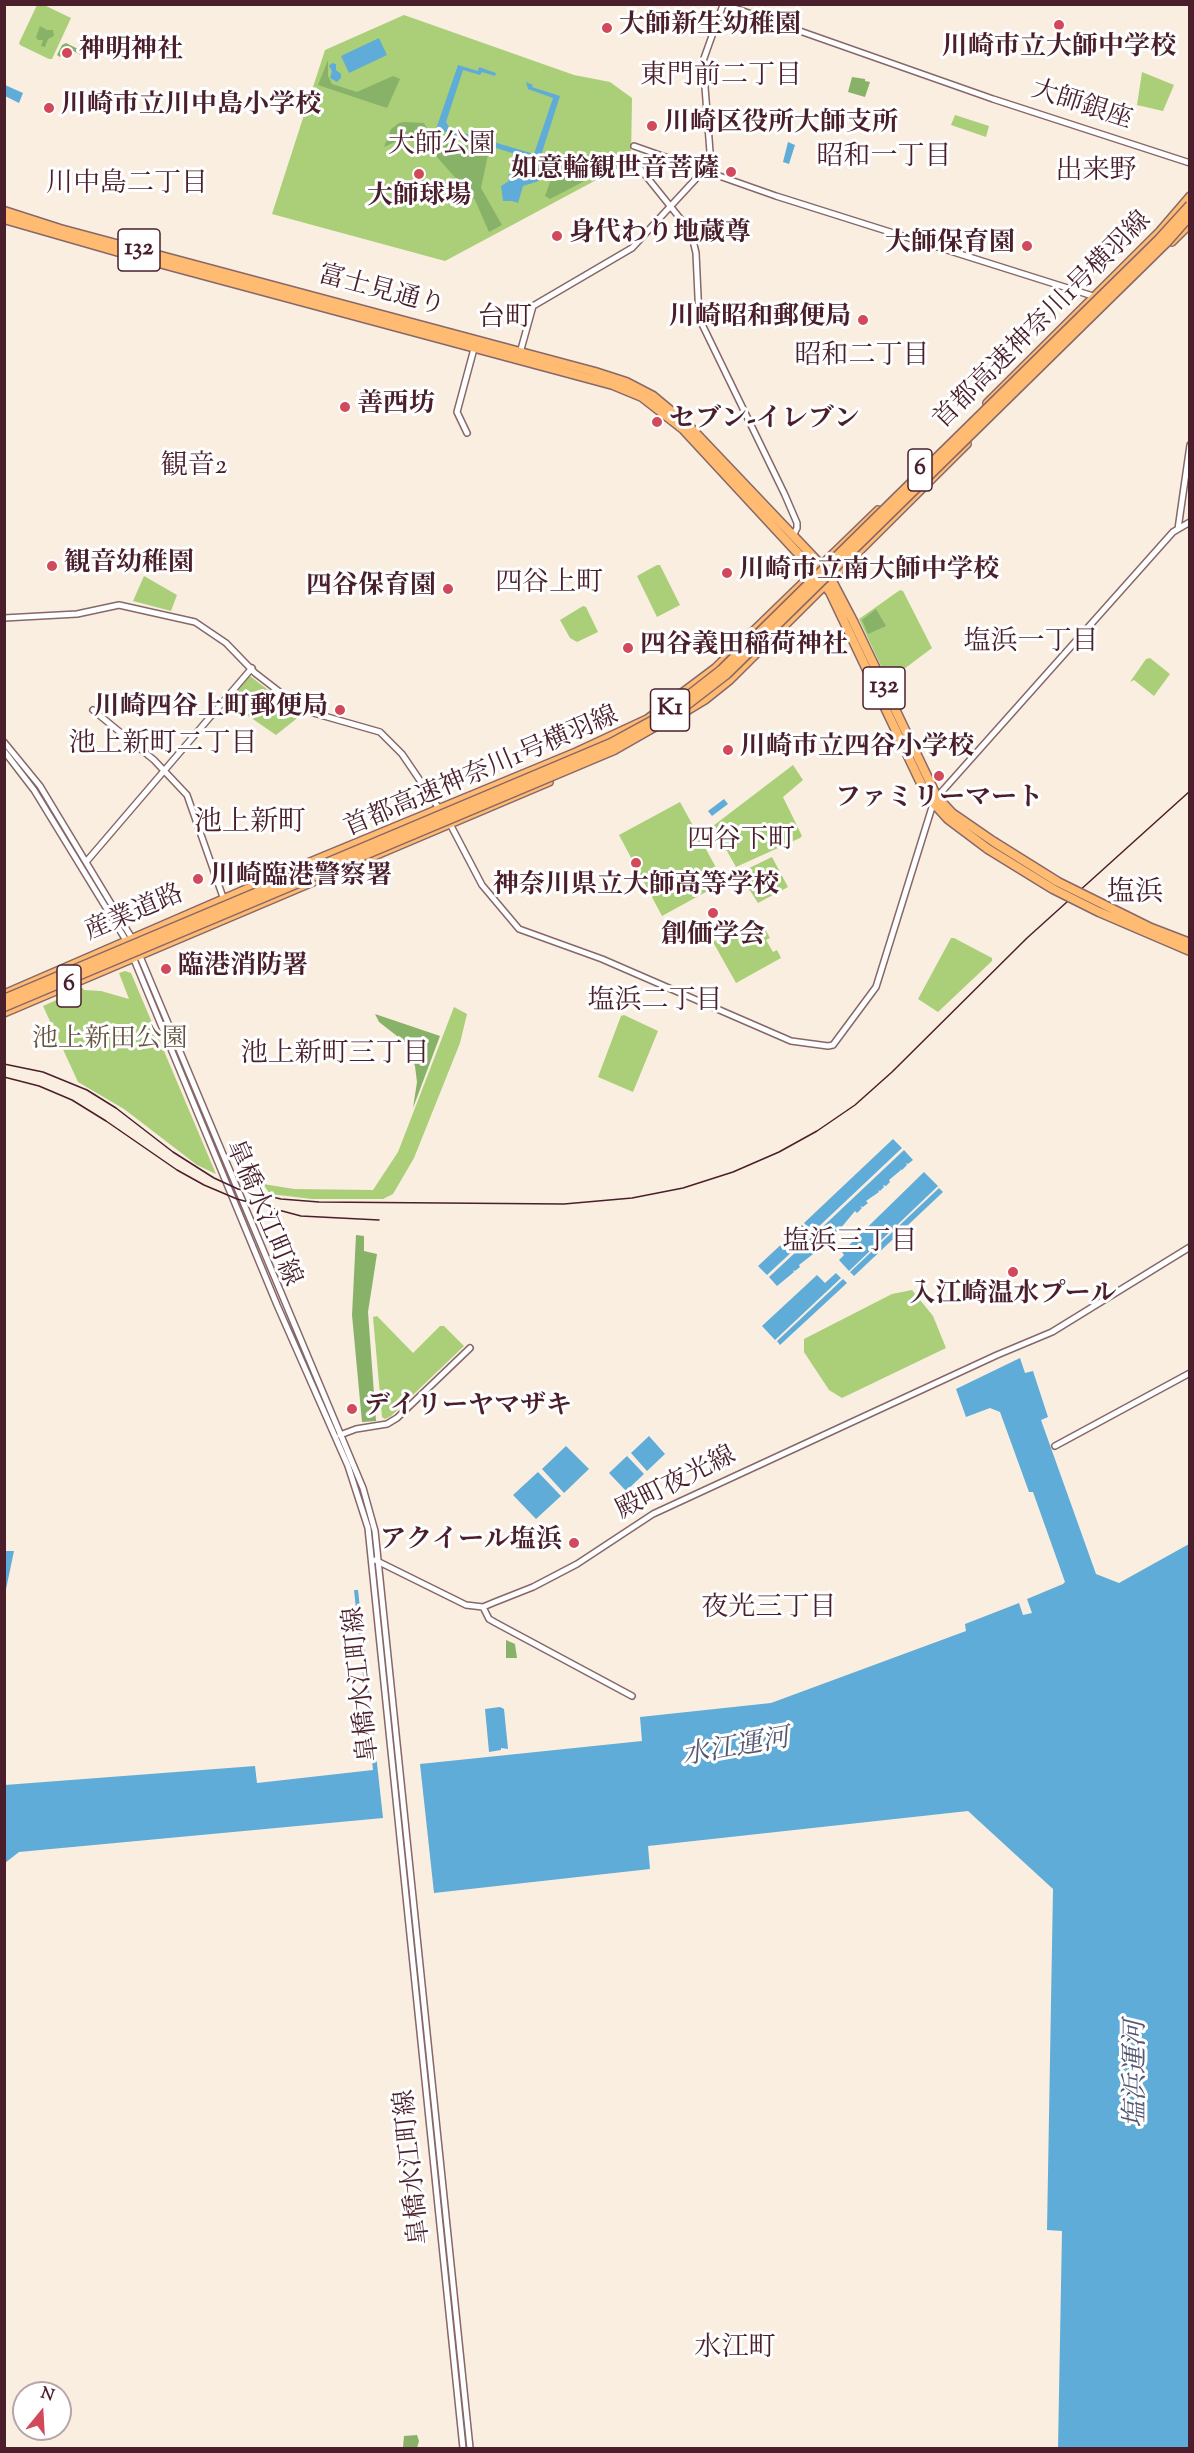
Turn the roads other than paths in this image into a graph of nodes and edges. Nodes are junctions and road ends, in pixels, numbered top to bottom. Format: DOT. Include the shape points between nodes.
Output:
graph roads {
  1 [pos="723,5"];
  2 [pos="634,146"];
  3 [pos="634,161"];
  4 [pos="1190,163"];
  5 [pos="704,170"];
  6 [pos="1190,196"];
  7 [pos="1190,205"];
  8 [pos="670,208"];
  9 [pos="4,211"];
  10 [pos="1190,216"];
  11 [pos="4,219"];
  12 [pos="1190,224"];
  13 [pos="1093,296"];
  14 [pos="1112,302"];
  15 [pos="476,344"];
  16 [pos="519,355"];
  17 [pos="1016,373"];
  18 [pos="1024,388"];
  19 [pos="467,433"];
  20 [pos="1190,445"];
  21 [pos="1190,522"];
  22 [pos="1178,529"];
  23 [pos="793,536"];
  24 [pos="817,568"];
  25 [pos="828,582"];
  26 [pos="4,618"];
  27 [pos="252,668"];
  28 [pos="93,710"];
  29 [pos="4,742"];
  30 [pos="4,751"];
  31 [pos="164,770"];
  32 [pos="935,800"];
  33 [pos="440,809"];
  34 [pos="451,825"];
  35 [pos="991,846"];
  36 [pos="86,862"];
  37 [pos="224,900"];
  38 [pos="130,939"];
  39 [pos="1190,943"];
  40 [pos="1190,951"];
  41 [pos="137,957"];
  42 [pos="4,994"];
  43 [pos="4,999"];
  44 [pos="4,1007"];
  45 [pos="4,1012"];
  46 [pos="1190,1247"];
  47 [pos="470,1348"];
  48 [pos="1190,1373"];
  49 [pos="338,1436"];
  50 [pos="1055,1446"];
  51 [pos="348,1459"];
  52 [pos="371,1558"];
  53 [pos="378,1562"];
  54 [pos="483,1607"];
  55 [pos="632,1696"];
  56 [pos="463,2448"];
  57 [pos="470,2448"];
  1 -- 4 [label="street, 大師銀座"];
  1 -- 5 [label="street" via="703,61 710,152"];
  2 -- 5 [label="street"];
  3 -- 8 [label="street"];
  5 -- 8 [label="street"];
  5 -- 13 [label="street"];
  6 -- 13 [label="main road, 産業道路 / 6"];
  7 -- 43 [label="highway, 首都高速神奈川1号横羽線 / K1, bridge" via="1160,239 721,670 666,713 601,748"];
  8 -- 16 [label="street" via="632,248 533,306"];
  8 -- 23 [label="street" via="692,232 699,318 785,495 797,523"];
  9 -- 15 [label="highway, 富士見通り / 132"];
  10 -- 44 [label="highway, 首都高速神奈川1号横羽線 / K1, bridge" via="735,666 670,718 614,750"];
  11 -- 15 [label="highway, 富士見通り / 132"];
  12 -- 14 [label="main road, 産業道路 / 6"];
  13 -- 14 [label="street"];
  13 -- 17 [label="main road, 産業道路 / 6"];
  14 -- 18 [label="main road, 産業道路 / 6"];
  15 -- 16 [label="highway, 富士見通り / 132"];
  15 -- 19 [label="street" via="457,412"];
  16 -- 23 [label="highway, 富士見通り / 132" via="617,379 653,396 689,426"];
  16 -- 24 [label="highway, 富士見通り / 132" via="627,389 657,407"];
  17 -- 18 [label="street"];
  17 -- 24 [label="main road, 産業道路 / 6"];
  18 -- 25 [label="main road, 産業道路 / 6"];
  20 -- 22 [label="street"];
  21 -- 22 [label="street"];
  22 -- 32 [label="street"];
  23 -- 24 [label="highway, 富士見通り / 132"];
  24 -- 25 [label="highway, 132"];
  24 -- 33 [label="main road, 産業道路 / 6" via="715,668 647,719"];
  25 -- 32 [label="highway, 132" via="912,767"];
  25 -- 34 [label="main road, 産業道路 / 6" via="705,700 612,754"];
  26 -- 27 [label="street" via="127,607 195,622 226,643"];
  27 -- 31 [label="street"];
  27 -- 33 [label="street" via="303,710 380,732 402,754"];
  28 -- 31 [label="street"];
  29 -- 36 [label="street, 皐橋水江町線" via="40,786"];
  30 -- 38 [label="street, 皐橋水江町線" via="34,790"];
  31 -- 36 [label="street"];
  31 -- 37 [label="street" via="189,799"];
  32 -- 34 [label="street" via="876,987 836,1043 829,1046 791,1041 602,959 519,929 482,885"];
  32 -- 35 [label="highway, 132" via="955,825"];
  33 -- 34 [label="street"];
  33 -- 37 [label="main road, 産業道路 / 6"];
  34 -- 41 [label="main road, 産業道路 / 6"];
  35 -- 39 [label="highway, 132, bridge" via="1152,928"];
  35 -- 40 [label="highway, 132, bridge" via="1071,898"];
  36 -- 38 [label="street, 皐橋水江町線"];
  37 -- 38 [label="main road, 産業道路 / 6"];
  38 -- 41 [label="street, 皐橋水江町線"];
  38 -- 42 [label="main road, 産業道路 / 6"];
  41 -- 45 [label="main road, 産業道路 / 6"];
  41 -- 49 [label="street, 皐橋水江町線"];
  41 -- 49 [label="street, 皐橋水江町線" via="277,1305"];
  46 -- 54 [label="street, 殿町夜光線" via="1052,1332 653,1514 578,1564"];
  47 -- 49 [label="street" via="398,1418"];
  48 -- 50 [label="street"];
  49 -- 51 [label="street, 皐橋水江町線"];
  51 -- 52 [label="street, 皐橋水江町線" via="364,1512"];
  51 -- 53 [label="street, 皐橋水江町線" via="372,1516"];
  52 -- 53 [label="street"];
  52 -- 56 [label="street, 皐橋水江町線"];
  53 -- 54 [label="street" via="466,1605"];
  53 -- 57 [label="street, 皐橋水江町線"];
  54 -- 55 [label="street" via="489,1619"];
}
